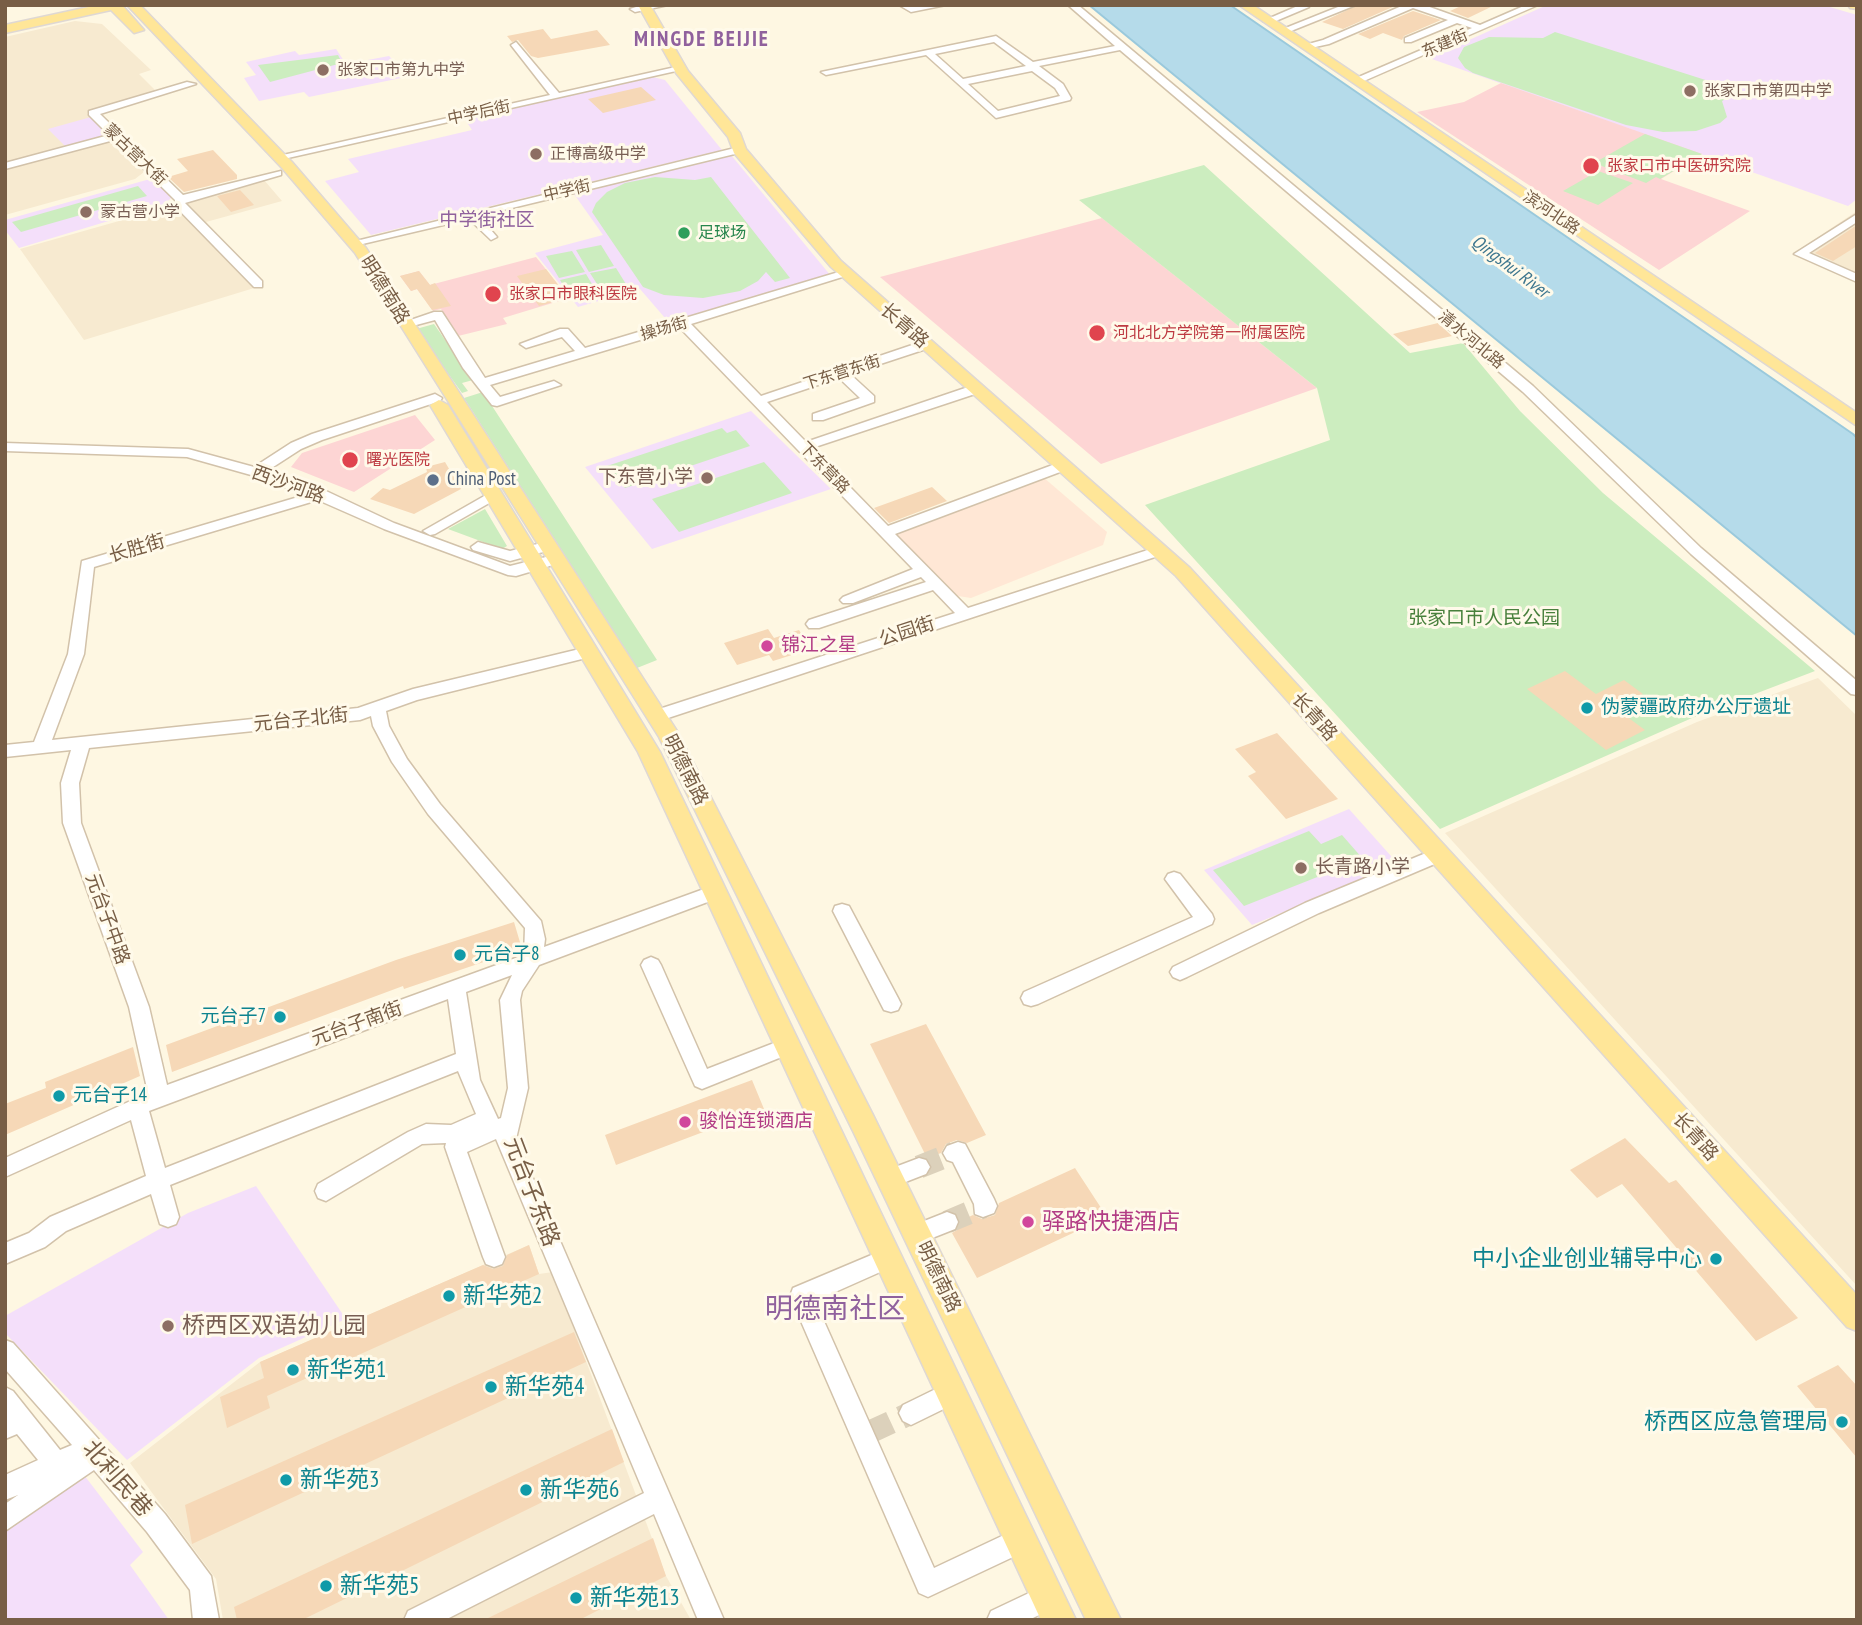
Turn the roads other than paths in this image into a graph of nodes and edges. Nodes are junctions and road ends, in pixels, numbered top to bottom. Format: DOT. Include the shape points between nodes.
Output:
graph roads {
  1 [pos="89,5"];
  2 [pos="664,5"];
  3 [pos="903,5"];
  4 [pos="942,5"];
  5 [pos="1072,5"];
  6 [pos="1245,5"];
  7 [pos="1256,5"];
  8 [pos="1352,5"];
  9 [pos="1413,5"];
  10 [pos="1534,5"];
  11 [pos="639,7"];
  12 [pos="1304,7"];
  13 [pos="72,10"];
  14 [pos="132,14"];
  15 [pos="1456,19"];
  16 [pos="5,23"];
  17 [pos="1280,25"];
  18 [pos="1481,28"];
  19 [pos="5,29"];
  20 [pos="1408,40"];
  21 [pos="516,45"];
  22 [pos="1310,46"];
  23 [pos="1122,47"];
  24 [pos="928,52"];
  25 [pos="1033,66"];
  26 [pos="675,70"];
  27 [pos="826,72"];
  28 [pos="1361,80"];
  29 [pos="961,82"];
  30 [pos="191,84"];
  31 [pos="556,96"];
  32 [pos="442,124"];
  33 [pos="411,129"];
  34 [pos="116,136"];
  35 [pos="381,137"];
  36 [pos="739,150"];
  37 [pos="5,166"];
  38 [pos="279,166"];
  39 [pos="181,199"];
  40 [pos="471,214"];
  41 [pos="1857,217"];
  42 [pos="491,237"];
  43 [pos="354,243"];
  44 [pos="1854,273"];
  45 [pos="846,274"];
  46 [pos="366,276"];
  47 [pos="258,284"];
  48 [pos="683,323"];
  49 [pos="405,324"];
  50 [pos="526,344"];
  51 [pos="925,345"];
  52 [pos="583,352"];
  53 [pos="841,373"];
  54 [pos="482,383"];
  55 [pos="554,385"];
  56 [pos="975,389"];
  57 [pos="435,398"];
  58 [pos="758,401"];
  59 [pos="1857,409"];
  60 [pos="818,417"];
  61 [pos="1857,421"];
  62 [pos="5,439"];
  63 [pos="5,447"];
  64 [pos="803,447"];
  65 [pos="1062,466"];
  66 [pos="260,470"];
  67 [pos="323,493"];
  68 [pos="493,495"];
  69 [pos="430,531"];
  70 [pos="886,532"];
  71 [pos="1159,551"];
  72 [pos="543,556"];
  73 [pos="923,571"];
  74 [pos="936,584"];
  75 [pos="848,600"];
  76 [pos="965,614"];
  77 [pos="814,624"];
  78 [pos="588,652"];
  79 [pos="1857,690"];
  80 [pos="378,709"];
  81 [pos="656,716"];
  82 [pos="82,741"];
  83 [pos="41,746"];
  84 [pos="5,751"];
  85 [pos="1438,855"];
  86 [pos="1174,880"];
  87 [pos="715,892"];
  88 [pos="842,911"];
  89 [pos="532,960"];
  90 [pos="651,965"];
  91 [pos="1180,972"];
  92 [pos="456,988"];
  93 [pos="1031,999"];
  94 [pos="891,1004"];
  95 [pos="787,1046"];
  96 [pos="466,1059"];
  97 [pos="159,1097"];
  98 [pos="138,1107"];
  99 [pos="503,1117"];
  100 [pos="954,1153"];
  101 [pos="919,1167"];
  102 [pos="5,1168"];
  103 [pos="159,1180"];
  104 [pos="890,1180"];
  105 [pos="326,1191"];
  106 [pos="982,1207"];
  107 [pos="168,1217"];
  108 [pos="947,1222"];
  109 [pos="917,1234"];
  110 [pos="5,1254"];
  111 [pos="494,1256"];
  112 [pos="888,1258"];
  113 [pos="1857,1317"];
  114 [pos="5,1351"];
  115 [pos="952,1394"];
  116 [pos="5,1399"];
  117 [pos="911,1413"];
  118 [pos="13,1424"];
  119 [pos="93,1452"];
  120 [pos="57,1465"];
  121 [pos="5,1488"];
  122 [pos="660,1498"];
  123 [pos="5,1519"];
  124 [pos="1021,1540"];
  125 [pos="1053,1608"];
  126 [pos="206,1620"];
  127 [pos="417,1620"];
  128 [pos="711,1620"];
  129 [pos="1000,1620"];
  130 [pos="1104,1620"];
  1 -- 13 [label="main road"];
  2 -- 11 [label="street"];
  3 -- 4 [label="street" via="911,9"];
  5 -- 23 [label="street, 清水河北路"];
  6 -- 17 [label="main road, 滨河北路"];
  7 -- 17 [label="main road, 滨河北路"];
  8 -- 17 [label="street"];
  9 -- 15 [label="street"];
  9 -- 22 [label="street"];
  10 -- 18 [label="street, 东建街"];
  11 -- 26 [label="main road, 长青路"];
  12 -- 17 [label="street"];
  13 -- 14 [label="main road"];
  13 -- 14 [label="main road"];
  13 -- 16 [label="main road"];
  13 -- 19 [label="main road"];
  14 -- 30 [label="main road, 明德南路"];
  14 -- 38 [label="main road, 明德南路"];
  15 -- 18 [label="street"];
  15 -- 20 [label="street"];
  17 -- 22 [label="main road, 滨河北路"];
  18 -- 28 [label="street, 东建街"];
  21 -- 31 [label="street"];
  22 -- 28 [label="main road, 滨河北路"];
  23 -- 25 [label="street"];
  23 -- 79 [label="street, 清水河北路" via="1547,405 1702,556"];
  24 -- 25 [label="street" via="996,39"];
  24 -- 27 [label="street"];
  24 -- 29 [label="street"];
  25 -- 29 [label="street"];
  25 -- 29 [label="street" via="1059,86 1066,98 996,115"];
  26 -- 31 [label="street, 中学后街"];
  26 -- 36 [label="main road, 长青路" via="735,136"];
  28 -- 59 [label="main road, 滨河北路"];
  28 -- 61 [label="main road, 滨河北路"];
  30 -- 34 [label="street, 蒙古营大街" via="93,113"];
  30 -- 38 [label="main road, 明德南路"];
  31 -- 33 [label="street, 中学后街"];
  32 -- 33 [label="street"];
  33 -- 35 [label="street"];
  33 -- 38 [label="street, 中学后街"];
  34 -- 37 [label="street"];
  34 -- 39 [label="street, 蒙古营大街"];
  36 -- 40 [label="street, 中学街"];
  36 -- 45 [label="main road, 长青路"];
  38 -- 39 [label="street, 蒙古营大街"];
  38 -- 43 [label="main road, 明德南路"];
  38 -- 46 [label="main road, 明德南路"];
  39 -- 47 [label="street" via="179,204"];
  40 -- 42 [label="street"];
  40 -- 43 [label="street, 中学街"];
  41 -- 44 [label="street" via="1800,254"];
  43 -- 46 [label="main road, 明德南路"];
  45 -- 48 [label="street, 操场街"];
  45 -- 51 [label="main road, 长青路"];
  46 -- 49 [label="main road, 明德南路"];
  46 -- 57 [label="main road, 明德南路"];
  48 -- 52 [label="street, 操场街"];
  48 -- 58 [label="street, 下东营路"];
  49 -- 54 [label="street" via="438,315"];
  49 -- 72 [label="main road, 明德南路"];
  50 -- 52 [label="street" via="564,332"];
  51 -- 53 [label="street, 下东营东街"];
  51 -- 56 [label="main road, 长青路"];
  52 -- 54 [label="street, 操场街"];
  53 -- 58 [label="street, 下东营东街"];
  53 -- 60 [label="street" via="869,399"];
  54 -- 55 [label="street" via="496,402"];
  56 -- 64 [label="street"];
  56 -- 65 [label="main road, 长青路"];
  57 -- 66 [label="street" via="317,437"];
  57 -- 68 [label="main road, 明德南路"];
  58 -- 64 [label="street, 下东营路"];
  62 -- 66 [label="street, 西沙河路" via="188,447"];
  63 -- 66 [label="street, 西沙河路" via="188,453"];
  64 -- 70 [label="street, 下东营路"];
  65 -- 70 [label="street"];
  65 -- 71 [label="main road, 长青路"];
  66 -- 67 [label="street, 西沙河路"];
  67 -- 69 [label="street, 西沙河路"];
  67 -- 72 [label="street, 西沙河路" via="388,526 508,570"];
  67 -- 83 [label="street, 长胜街" via="87,564 76,654"];
  68 -- 69 [label="street"];
  68 -- 72 [label="main road, 明德南路"];
  69 -- 72 [label="street, 西沙河路" via="498,554"];
  70 -- 73 [label="street, 下东营路"];
  71 -- 76 [label="street, 公园街"];
  71 -- 85 [label="main road, 长青路"];
  72 -- 78 [label="main road, 明德南路"];
  72 -- 81 [label="main road, 明德南路"];
  73 -- 74 [label="street, 下东营路"];
  73 -- 75 [label="street"];
  74 -- 76 [label="street, 下东营路"];
  74 -- 77 [label="street"];
  76 -- 81 [label="street, 公园街"];
  78 -- 80 [label="street, 元台子北街" via="413,695"];
  78 -- 87 [label="main road, 明德南路" via="649,752"];
  80 -- 82 [label="street, 元台子北街" via="360,715"];
  80 -- 89 [label="street" via="381,726 400,762 434,809 530,919 535,933"];
  81 -- 104 [label="main road, 明德南路"];
  82 -- 83 [label="street, 元台子北街"];
  82 -- 97 [label="street, 元台子中路" via="69,783 72,823 139,1007"];
  83 -- 84 [label="street, 元台子北街"];
  85 -- 91 [label="street" via="1312,908"];
  85 -- 113 [label="main road, 长青路"];
  86 -- 93 [label="street" via="1205,919"];
  87 -- 89 [label="street, 元台子南街"];
  87 -- 95 [label="main road, 明德南路"];
  88 -- 94 [label="street"];
  89 -- 92 [label="street, 元台子南街"];
  89 -- 99 [label="street, 元台子东路" via="510,1000 518,1088"];
  90 -- 95 [label="street" via="702,1080"];
  92 -- 96 [label="street"];
  92 -- 97 [label="street, 元台子南街"];
  95 -- 112 [label="main road, 明德南路"];
  96 -- 99 [label="street" via="470,1080"];
  96 -- 103 [label="street"];
  97 -- 98 [label="street, 元台子南街"];
  98 -- 102 [label="street, 元台子南街"];
  98 -- 103 [label="street"];
  99 -- 105 [label="street" via="452,1134 426,1133"];
  99 -- 111 [label="street" via="455,1147"];
  99 -- 122 [label="street, 元台子东路" via="510,1150"];
  100 -- 106 [label="street" via="958,1151 986,1206"];
  101 -- 104 [label="street"];
  103 -- 107 [label="street"];
  103 -- 110 [label="street" via="58,1224 37,1240"];
  104 -- 109 [label="main road, 明德南路"];
  108 -- 109 [label="street"];
  109 -- 130 [label="main road, 明德南路"];
  112 -- 115 [label="main road, 明德南路"];
  112 -- 124 [label="street" via="801,1296 866,1434 928,1584"];
  114 -- 119 [label="street, 北利民巷"];
  115 -- 117 [label="street"];
  115 -- 124 [label="main road, 明德南路"];
  116 -- 118 [label="street"];
  118 -- 120 [label="street"];
  119 -- 120 [label="street"];
  119 -- 123 [label="street"];
  119 -- 126 [label="street, 北利民巷" via="156,1523 202,1585"];
  120 -- 121 [label="street"];
  122 -- 127 [label="street"];
  122 -- 128 [label="street, 元台子东路"];
  124 -- 125 [label="main road, 明德南路"];
  125 -- 129 [label="street"];
}
